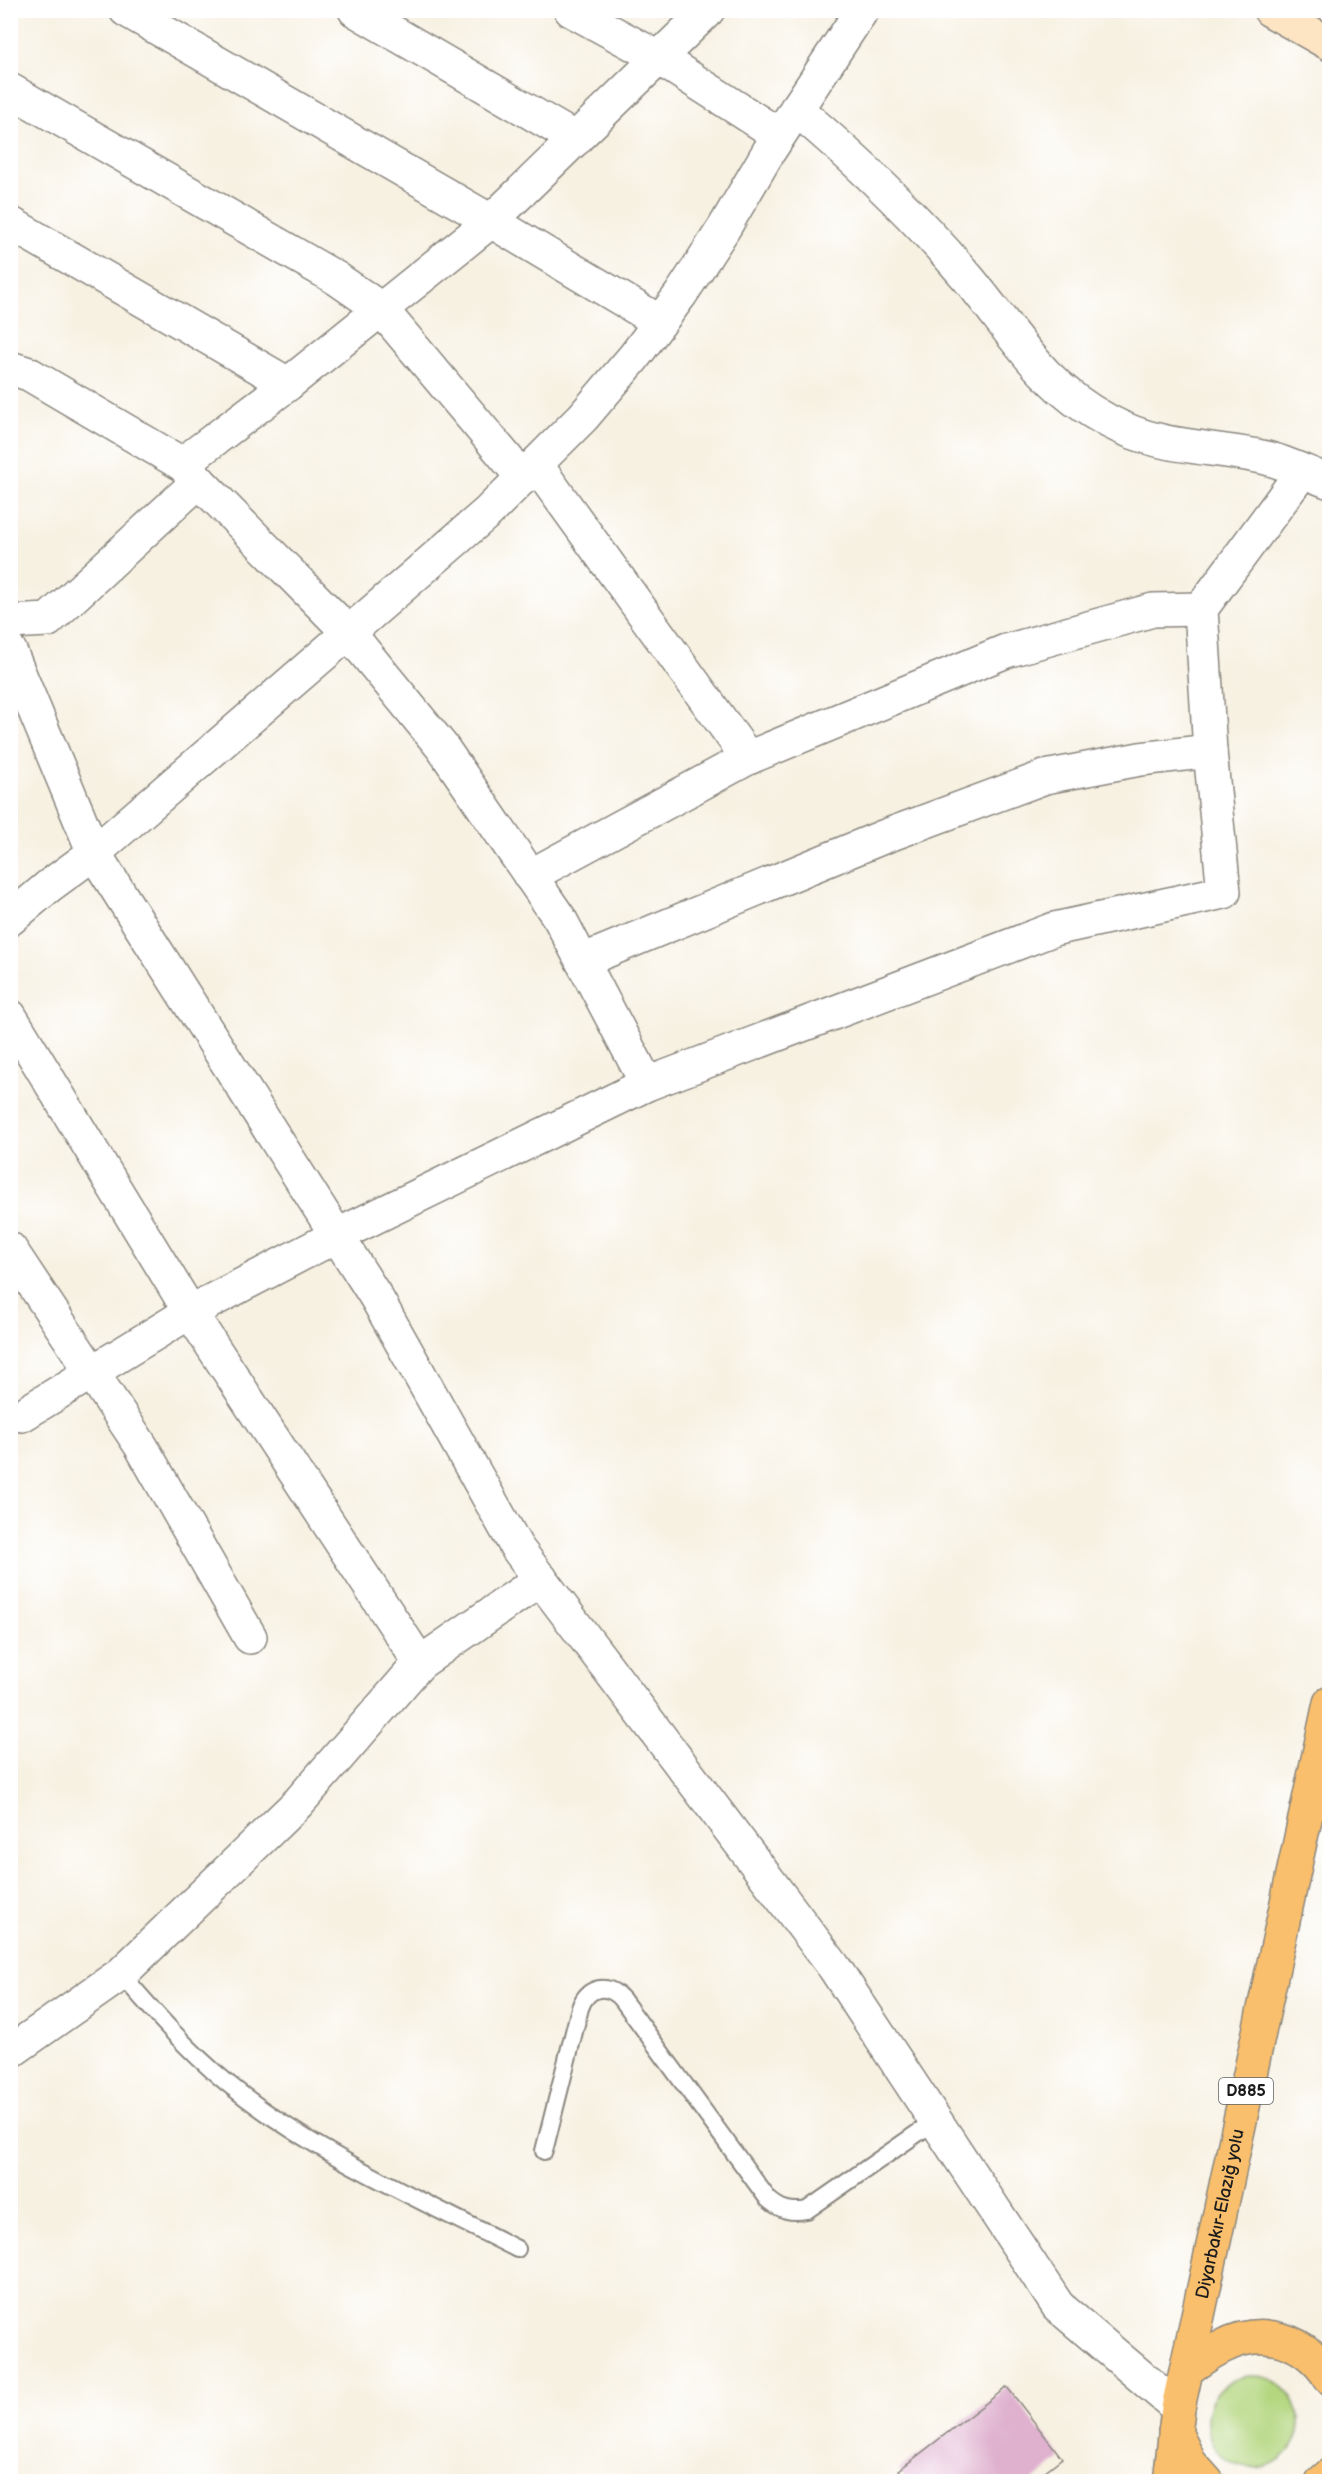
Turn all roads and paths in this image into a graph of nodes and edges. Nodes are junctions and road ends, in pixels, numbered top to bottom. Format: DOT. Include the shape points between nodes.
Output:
graph roads {
  1 [pos="126,10"];
  2 [pos="355,10"];
  3 [pos="571,10"];
  4 [pos="708,10"];
  5 [pos="862,10"];
  6 [pos="1270,10"];
  7 [pos="1329,44"];
  8 [pos="659,58"];
  9 [pos="10,90"];
  10 [pos="788,122"];
  11 [pos="576,139"];
  12 [pos="490,221"];
  13 [pos="10,224"];
  14 [pos="381,309"];
  15 [pos="660,322"];
  16 [pos="10,368"];
  17 [pos="288,384"];
  18 [pos="530,472"];
  19 [pos="191,473"];
  20 [pos="1316,477"];
  21 [pos="1201,609"];
  22 [pos="10,622"];
  23 [pos="348,632"];
  24 [pos="10,651"];
  25 [pos="1210,751"];
  26 [pos="748,758"];
  27 [pos="94,853"];
  28 [pos="530,876"];
  29 [pos="10,919"];
  30 [pos="582,961"];
  31 [pos="10,1016"];
  32 [pos="647,1084"];
  33 [pos="338,1235"];
  34 [pos="10,1249"];
  35 [pos="190,1312"];
  36 [pos="92,1372"];
  37 [pos="22,1415"];
  38 [pos="541,1579"];
  39 [pos="250,1637"];
  40 [pos="420,1663"];
  41 [pos="1329,1702"];
  42 [pos="122,1974"];
  43 [pos="10,2052"];
  44 [pos="935,2121"];
  45 [pos="544,2151"];
  46 [pos="518,2249"];
  47 [pos="1187,2369"];
  48 [pos="1329,2378"];
  49 [pos="1177,2420"];
  50 [pos="1329,2475"];
  51 [pos="1170,2481"];
  52 [pos="1207,2481"];
  53 [pos="1322,2481"];
  1 -- 12 [label="street"];
  2 -- 11 [label="street"];
  3 -- 8 [label="street"];
  4 -- 8 [label="street"];
  5 -- 10 [label="street"];
  6 -- 7 [label="street"];
  8 -- 10 [label="street"];
  8 -- 11 [label="street"];
  9 -- 14 [label="street" via="336,278"];
  10 -- 15 [label="street" via="724,228"];
  10 -- 20 [label="street" via="876,179 969,279 1031,361 1083,406 1136,434 1165,443 1259,456"];
  11 -- 12 [label="street"];
  12 -- 14 [label="street"];
  12 -- 15 [label="street"];
  13 -- 17 [label="street"];
  14 -- 17 [label="street"];
  14 -- 18 [label="street"];
  15 -- 18 [label="street" via="583,417"];
  16 -- 19 [label="street" via="29,374"];
  17 -- 19 [label="street"];
  18 -- 23 [label="street"];
  18 -- 26 [label="street"];
  19 -- 22 [label="street" via="48,620"];
  19 -- 23 [label="street"];
  20 -- 21 [label="street"];
  21 -- 25 [label="street"];
  21 -- 26 [label="street" via="1153,610 1006,651"];
  23 -- 27 [label="street"];
  23 -- 28 [label="street" via="442,747"];
  24 -- 27 [label="street"];
  25 -- 30 [label="street" via="1045,777 883,837"];
  25 -- 32 [label="street" via="1224,892 1054,929"];
  26 -- 28 [label="street"];
  27 -- 29 [label="street"];
  27 -- 33 [label="street"];
  28 -- 30 [label="street" via="560,919"];
  30 -- 32 [label="street"];
  31 -- 35 [label="street"];
  32 -- 33 [label="street"];
  33 -- 35 [label="street"];
  33 -- 38 [label="street" via="516,1548"];
  34 -- 36 [label="street"];
  35 -- 36 [label="street"];
  35 -- 40 [label="street"];
  36 -- 37 [label="street"];
  36 -- 39 [label="street" via="141,1446"];
  38 -- 40 [label="street"];
  38 -- 44 [label="street" via="834,1967"];
  40 -- 42 [label="street" via="298,1803"];
  41 -- 47 [label="highway, Diyarbakır-Elazığ yolu / D885"];
  42 -- 43 [label="street"];
  42 -- 46 [label="lane" via="189,2048 264,2110 345,2161"];
  44 -- 45 [label="lane" via="807,2210 776,2207 622,1999 615,1992 597,1989 588,1993 580,2008"];
  44 -- 49 [label="street" via="1058,2306"];
  47 -- 48 [label="highway" via="1222,2346 1246,2338 1273,2337 1297,2345 1319,2361"];
  47 -- 49 [label="highway, Diyarbakır-Elazığ yolu / D885"];
  49 -- 51 [label="highway, Diyarbakır-Elazığ yolu / D885"];
  49 -- 52 [label="highway" via="1190,2463"];
  50 -- 53 [label="highway"];
}
